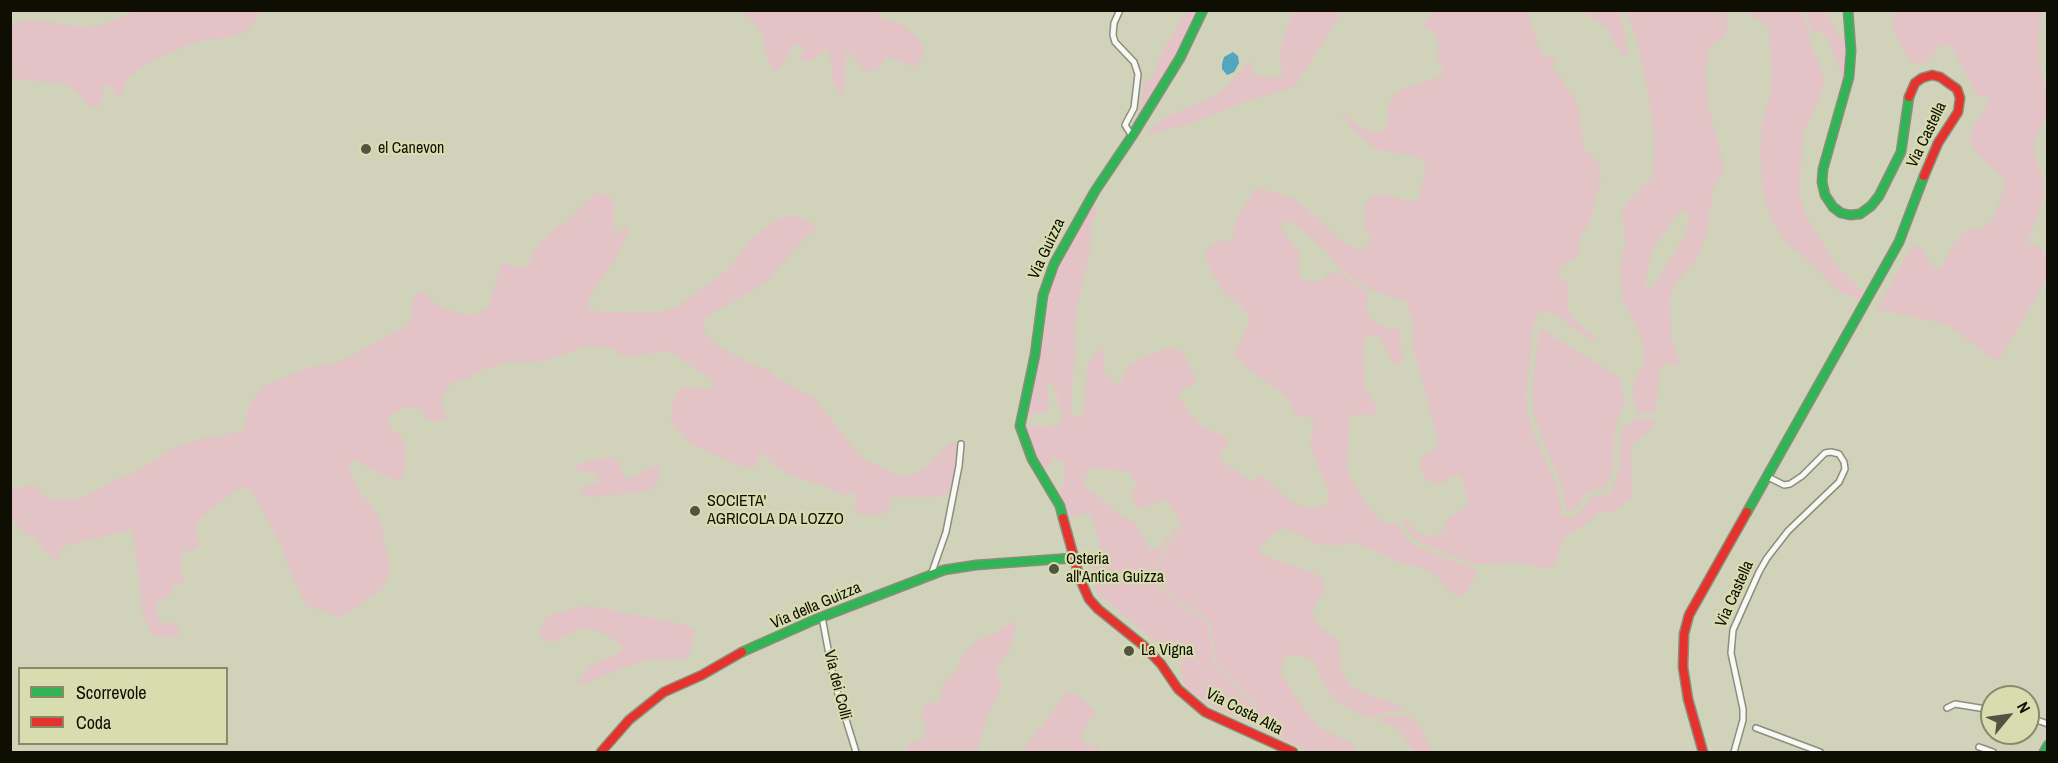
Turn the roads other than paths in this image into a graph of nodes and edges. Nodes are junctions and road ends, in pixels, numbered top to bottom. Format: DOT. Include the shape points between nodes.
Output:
graph roads {
  1 [pos="1120,10"];
  2 [pos="1203,10"];
  3 [pos="1848,10"];
  4 [pos="1132,136"];
  5 [pos="961,444"];
  6 [pos="1768,477"];
  7 [pos="1073,558"];
  8 [pos="931,575"];
  9 [pos="822,617"];
  10 [pos="1947,708"];
  11 [pos="1980,708"];
  12 [pos="1756,728"];
  13 [pos="2048,745"];
  14 [pos="1979,747"];
  15 [pos="601,753"];
  16 [pos="856,753"];
  17 [pos="1293,753"];
  18 [pos="1703,753"];
  19 [pos="1734,753"];
  20 [pos="1820,753"];
  21 [pos="1994,753"];
  22 [pos="2044,753"];
  1 -- 4 [label="street" via="1113,35 1134,62 1138,74 1134,108 1125,125"];
  2 -- 4 [label="main road, Via Guizza"];
  3 -- 6 [label="main road, Via Castella" via="1849,77 1822,182 1833,207 1841,213 1860,214 1879,196 1901,152 1910,91 1915,83 1932,75 1940,77 1957,89 1958,112 1938,143 1899,242"];
  4 -- 7 [label="main road, Via Guizza" via="1071,231 1047,279 1020,426 1032,459 1060,506"];
  5 -- 8 [label="street" via="946,532"];
  6 -- 18 [label="main road, Via Castella" via="1693,607 1684,633 1684,681"];
  6 -- 19 [label="street, Via Castella" via="1790,484 1825,453 1839,454 1844,462 1839,482 1788,531 1767,558 1733,630 1731,653 1743,709"];
  7 -- 8 [label="main road, Via della Guizza" via="976,564"];
  7 -- 17 [label="main road, Via Costa Alta" via="1085,591 1098,609 1153,655 1191,702"];
  8 -- 9 [label="main road, Via della Guizza"];
  9 -- 15 [label="main road, Via della Guizza" via="739,653 664,692 629,720"];
  9 -- 16 [label="street, Via dei Colli" via="834,681"];
  10 -- 11 [label="street" via="1955,704"];
  12 -- 20 [label="street"];
  13 -- 22 [label="main road"];
  14 -- 21 [label="street"];
}
